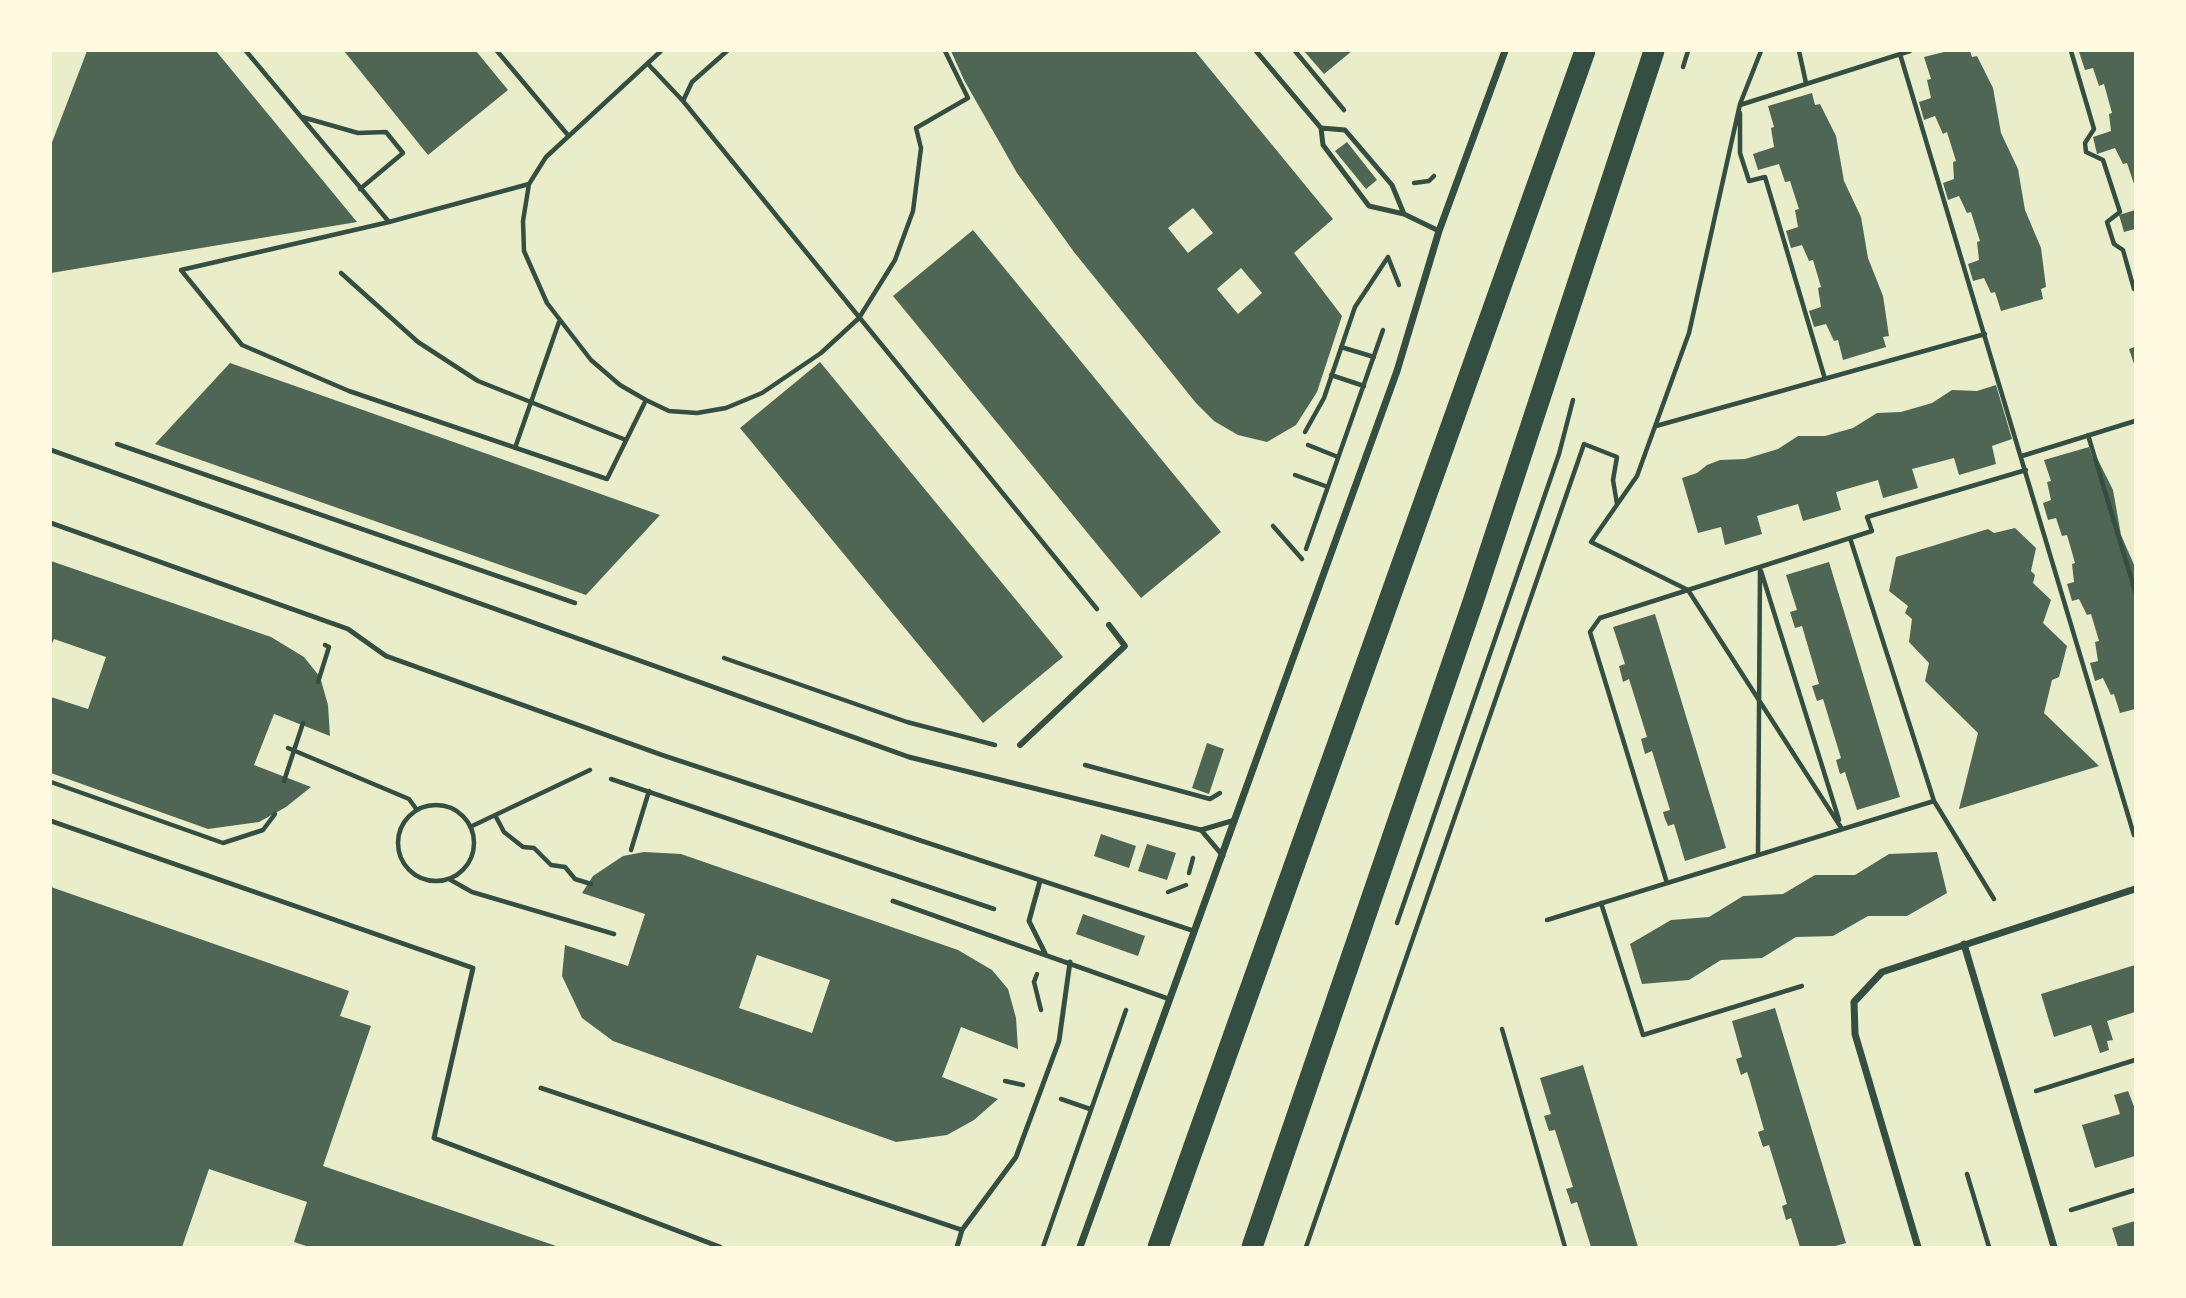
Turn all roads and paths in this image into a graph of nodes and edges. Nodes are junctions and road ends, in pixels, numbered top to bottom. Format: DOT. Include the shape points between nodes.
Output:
graph roads {
  1 [pos="246,51"];
  2 [pos="497,51"];
  3 [pos="662,51"];
  4 [pos="727,51"];
  5 [pos="945,51"];
  6 [pos="1256,51"];
  7 [pos="1505,51"];
  8 [pos="1586,51"];
  9 [pos="1654,51"];
  10 [pos="1761,51"];
  11 [pos="1799,51"];
  12 [pos="1910,51"];
  13 [pos="2071,51"];
  14 [pos="1900,54"];
  15 [pos="648,64"];
  16 [pos="1806,83"];
  17 [pos="683,101"];
  18 [pos="1740,104"];
  19 [pos="301,117"];
  20 [pos="1321,128"];
  21 [pos="567,134"];
  22 [pos="529,184"];
  23 [pos="360,189"];
  24 [pos="1404,214"];
  25 [pos="389,222"];
  26 [pos="1439,232"];
  27 [pos="1388,257"];
  28 [pos="341,273"];
  29 [pos="2134,289"];
  30 [pos="859,318"];
  31 [pos="559,322"];
  32 [pos="1985,334"];
  33 [pos="1341,347"];
  34 [pos="1374,357"];
  35 [pos="1331,375"];
  36 [pos="1825,379"];
  37 [pos="1364,386"];
  38 [pos="646,400"];
  39 [pos="530,403"];
  40 [pos="2135,421"];
  41 [pos="1656,426"];
  42 [pos="1305,432"];
  43 [pos="2088,436"];
  44 [pos="626,440"];
  45 [pos="117,444"];
  46 [pos="1308,445"];
  47 [pos="515,448"];
  48 [pos="51,450"];
  49 [pos="2021,456"];
  50 [pos="1338,457"];
  51 [pos="2026,470"];
  52 [pos="1295,475"];
  53 [pos="1328,487"];
  54 [pos="1617,505"];
  55 [pos="51,523"];
  56 [pos="1273,526"];
  57 [pos="1850,538"];
  58 [pos="1302,559"];
  59 [pos="1760,567"];
  60 [pos="1688,590"];
  61 [pos="2135,591"];
  62 [pos="575,603"];
  63 [pos="1110,625"];
  64 [pos="316,642"];
  65 [pos="724,658"];
  66 [pos="318,682"];
  67 [pos="1759,701"];
  68 [pos="303,723"];
  69 [pos="995,745"];
  70 [pos="1020,745"];
  71 [pos="291,749"];
  72 [pos="1085,765"];
  73 [pos="590,770"];
  74 [pos="611,779"];
  75 [pos="284,781"];
  76 [pos="51,782"];
  77 [pos="649,792"];
  78 [pos="1210,799"];
  79 [pos="1934,801"];
  80 [pos="417,810"];
  81 [pos="275,814"];
  82 [pos="495,815"];
  83 [pos="1235,820"];
  84 [pos="51,821"];
  85 [pos="470,827"];
  86 [pos="1201,830"];
  87 [pos="1842,830"];
  88 [pos="2134,835"];
  89 [pos="631,850"];
  90 [pos="1758,855"];
  91 [pos="1223,856"];
  92 [pos="1193,858"];
  93 [pos="449,878"];
  94 [pos="1040,881"];
  95 [pos="1667,883"];
  96 [pos="591,884"];
  97 [pos="2135,889"];
  98 [pos="1168,892"];
  99 [pos="1994,899"];
  100 [pos="893,901"];
  101 [pos="1601,903"];
  102 [pos="994,909"];
  103 [pos="1547,920"];
  104 [pos="1194,931"];
  105 [pos="614,934"];
  106 [pos="1964,944"];
  107 [pos="1046,954"];
  108 [pos="1070,962"];
  109 [pos="1038,972"];
  110 [pos="1802,986"];
  111 [pos="1169,999"];
  112 [pos="1126,1010"];
  113 [pos="1039,1023"];
  114 [pos="1502,1029"];
  115 [pos="2135,1060"];
  116 [pos="1027,1073"];
  117 [pos="1023,1085"];
  118 [pos="541,1088"];
  119 [pos="2035,1091"];
  120 [pos="1061,1099"];
  121 [pos="1090,1108"];
  122 [pos="1967,1174"];
  123 [pos="2135,1190"];
  124 [pos="2071,1210"];
  125 [pos="962,1230"];
  126 [pos="720,1247"];
  127 [pos="957,1247"];
  128 [pos="1043,1247"];
  129 [pos="1080,1247"];
  130 [pos="1158,1247"];
  131 [pos="1252,1247"];
  132 [pos="1306,1247"];
  133 [pos="1565,1247"];
  134 [pos="1918,1247"];
  135 [pos="1989,1247"];
  136 [pos="2054,1247"];
  1 -- 19 [label="path"];
  2 -- 21 [label="path"];
  3 -- 15 [label="path"];
  4 -- 17 [label="path" via="692,82"];
  5 -- 30 [label="path" via="968,99 916,128 921,148 914,211 895,260"];
  6 -- 20 [label="lane"];
  7 -- 26 [label="street"];
  8 -- 130 [label="highway"];
  9 -- 131 [label="highway" via="1473,602"];
  10 -- 18 [label="path"];
  11 -- 16 [label="path"];
  12 -- 14 [label="path"];
  13 -- 29 [label="path" via="2094,129 2085,143 2086,152 2103,160 2120,212 2108,222 2114,244 2123,250"];
  14 -- 16 [label="path"];
  14 -- 32 [label="path"];
  15 -- 17 [label="path"];
  15 -- 21 [label="path"];
  16 -- 18 [label="path"];
  17 -- 30 [label="path"];
  18 -- 36 [label="path" via="1740,153 1749,181 1765,177"];
  18 -- 41 [label="path" via="1689,333"];
  19 -- 23 [label="path"];
  19 -- 23 [label="path" via="358,134 386,132 403,153"];
  20 -- 24 [label="lane" via="1345,130 1392,185"];
  20 -- 24 [label="lane" via="1323,145 1369,206"];
  21 -- 22 [label="path"];
  22 -- 25 [label="path"];
  22 -- 31 [label="path" via="524,251"];
  23 -- 25 [label="path"];
  24 -- 26 [label="lane"];
  25 -- 47 [label="path" via="181,270 242,345 349,391"];
  26 -- 83 [label="street" via="1397,371"];
  27 -- 33 [label="path" via="1355,307"];
  28 -- 39 [label="path" via="418,342 478,381"];
  30 -- 38 [label="path" via="795,371 762,393 726,408 668,411"];
  30 -- 63 [label="path"];
  31 -- 38 [label="path" via="590,360"];
  31 -- 39 [label="path"];
  32 -- 36 [label="path"];
  32 -- 49 [label="path"];
  33 -- 34 [label="path"];
  33 -- 35 [label="path"];
  35 -- 37 [label="path"];
  35 -- 42 [label="path"];
  36 -- 41 [label="path"];
  38 -- 44 [label="path"];
  39 -- 44 [label="path"];
  39 -- 47 [label="path"];
  40 -- 43 [label="path"];
  41 -- 54 [label="path" via="1637,476"];
  43 -- 49 [label="path"];
  43 -- 61 [label="path"];
  44 -- 47 [label="path" via="607,479"];
  45 -- 62 [label="path"];
  46 -- 50 [label="path"];
  48 -- 86 [label="lane" via="909,757"];
  49 -- 51 [label="path"];
  51 -- 57 [label="path" via="1867,517 1872,531"];
  51 -- 88 [label="path"];
  52 -- 53 [label="path"];
  54 -- 60 [label="path" via="1591,542"];
  54 -- 132 [label="path" via="1613,480 1617,457 1584,444"];
  55 -- 94 [label="lane" via="348,629 386,656 662,755"];
  56 -- 58 [label="path"];
  57 -- 59 [label="path"];
  57 -- 79 [label="path"];
  59 -- 60 [label="path"];
  59 -- 67 [label="path"];
  59 -- 87 [label="path"];
  60 -- 67 [label="path"];
  60 -- 95 [label="path" via="1600,618 1590,632"];
  63 -- 70 [label="street" via="1125,646"];
  64 -- 66 [label="path" via="329,647"];
  65 -- 69 [label="path" via="907,722"];
  67 -- 87 [label="path"];
  67 -- 90 [label="path"];
  68 -- 71 [label="path"];
  71 -- 75 [label="path"];
  71 -- 80 [label="path" via="409,799"];
  72 -- 78 [label="path"];
  73 -- 82 [label="path"];
  74 -- 77 [label="path"];
  76 -- 81 [label="path" via="223,843 263,830"];
  77 -- 89 [label="path"];
  77 -- 102 [label="path"];
  79 -- 87 [label="path"];
  79 -- 99 [label="path"];
  80 -- 85 [label="path" via="429,805 453,808"];
  80 -- 93 [label="path" via="407,818 398,841 405,864 424,878"];
  82 -- 85 [label="path"];
  82 -- 96 [label="path" via="504,832 523,847 534,848 551,865 565,867 575,879"];
  83 -- 86 [label="lane"];
  83 -- 91 [label="street"];
  84 -- 126 [label="lane" via="473,968 434,1139"];
  85 -- 93 [label="path" via="474,839 468,863"];
  86 -- 91 [label="lane"];
  87 -- 90 [label="path"];
  90 -- 95 [label="path"];
  91 -- 104 [label="street"];
  92 -- 98 [label="path" via="1185,887"];
  93 -- 105 [label="path" via="472,892"];
  94 -- 104 [label="lane"];
  94 -- 107 [label="lane" via="1029,921"];
  95 -- 101 [label="path"];
  97 -- 106 [label="street"];
  100 -- 107 [label="lane"];
  101 -- 103 [label="path"];
  101 -- 110 [label="path" via="1643,1035"];
  104 -- 111 [label="street"];
  106 -- 134 [label="street" via="1882,972 1854,1002 1855,1034"];
  106 -- 136 [label="street"];
  107 -- 108 [label="lane"];
  108 -- 111 [label="lane"];
  108 -- 125 [label="lane" via="1059,1041 1016,1157"];
  109 -- 113 [label="path" via="1034,982"];
  111 -- 129 [label="street"];
  112 -- 121 [label="path"];
  114 -- 133 [label="path"];
  115 -- 119 [label="path"];
  116 -- 117 [label="path"];
  118 -- 125 [label="lane"];
  120 -- 121 [label="path"];
  121 -- 128 [label="path"];
  122 -- 135 [label="path"];
  123 -- 124 [label="path"];
  125 -- 127 [label="lane"];
}
